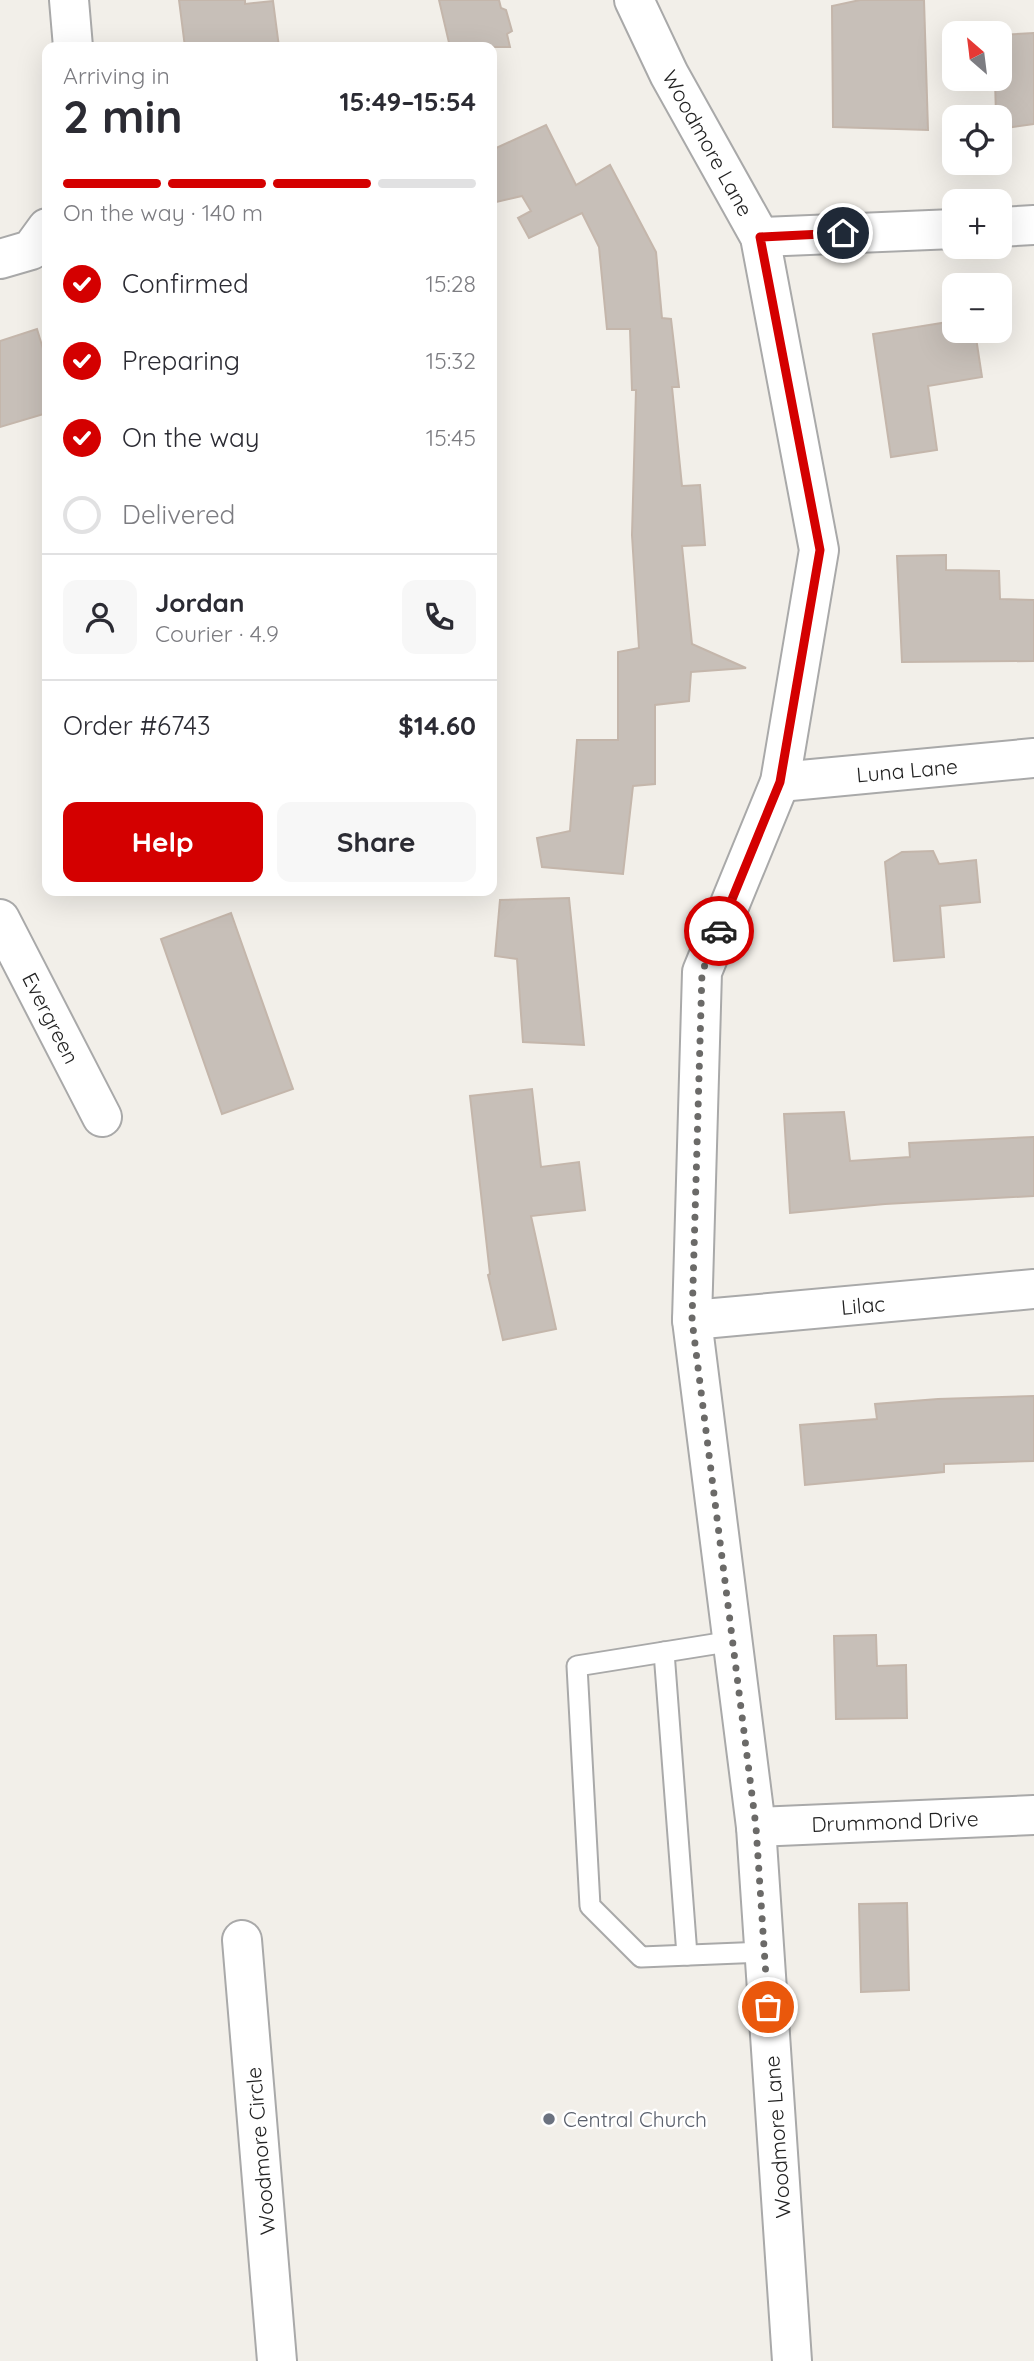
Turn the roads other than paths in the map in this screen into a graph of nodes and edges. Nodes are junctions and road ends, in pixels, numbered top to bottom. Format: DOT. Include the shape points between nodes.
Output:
graph roads {
  1 [pos="69,0"];
  2 [pos="635,0"];
  3 [pos="73,42"];
  4 [pos="1034,225"];
  5 [pos="1012,226"];
  6 [pos="942,229"];
  7 [pos="42,235"];
  8 [pos="760,237"];
  9 [pos="0,259"];
  10 [pos="1034,758"];
  11 [pos="780,782"];
  12 [pos="0,919"];
  13 [pos="102,1118"];
  14 [pos="1034,1289"];
  15 [pos="692,1320"];
  16 [pos="733,1641"];
  17 [pos="664,1652"];
  18 [pos="1034,1815"];
  19 [pos="756,1827"];
  20 [pos="242,1940"];
  21 [pos="765,1952"];
  22 [pos="687,1955"];
  23 [pos="277,2361"];
  24 [pos="792,2361"];
  1 -- 3 [label="street"];
  2 -- 8 [label="street, Woodmore Lane" via="669,74"];
  4 -- 5 [label="street"];
  6 -- 8 [label="street"];
  7 -- 9 [label="street" via="32,250"];
  8 -- 11 [label="street, Woodmore Lane" via="820,550"];
  10 -- 11 [label="street, Luna Lane"];
  11 -- 15 [label="street, Woodmore Lane" via="702,972"];
  12 -- 13 [label="street, Evergreen"];
  14 -- 15 [label="street, Lilac"];
  15 -- 16 [label="street, Woodmore Lane"];
  16 -- 17 [label="lane"];
  16 -- 19 [label="street, Woodmore Lane"];
  17 -- 22 [label="lane"];
  17 -- 22 [label="lane" via="577,1666 590,1906 641,1957"];
  18 -- 19 [label="street, Drummond Drive"];
  19 -- 21 [label="street, Woodmore Lane"];
  20 -- 23 [label="street, Woodmore Circle"];
  21 -- 22 [label="lane"];
  21 -- 24 [label="street, Woodmore Lane"];
}
